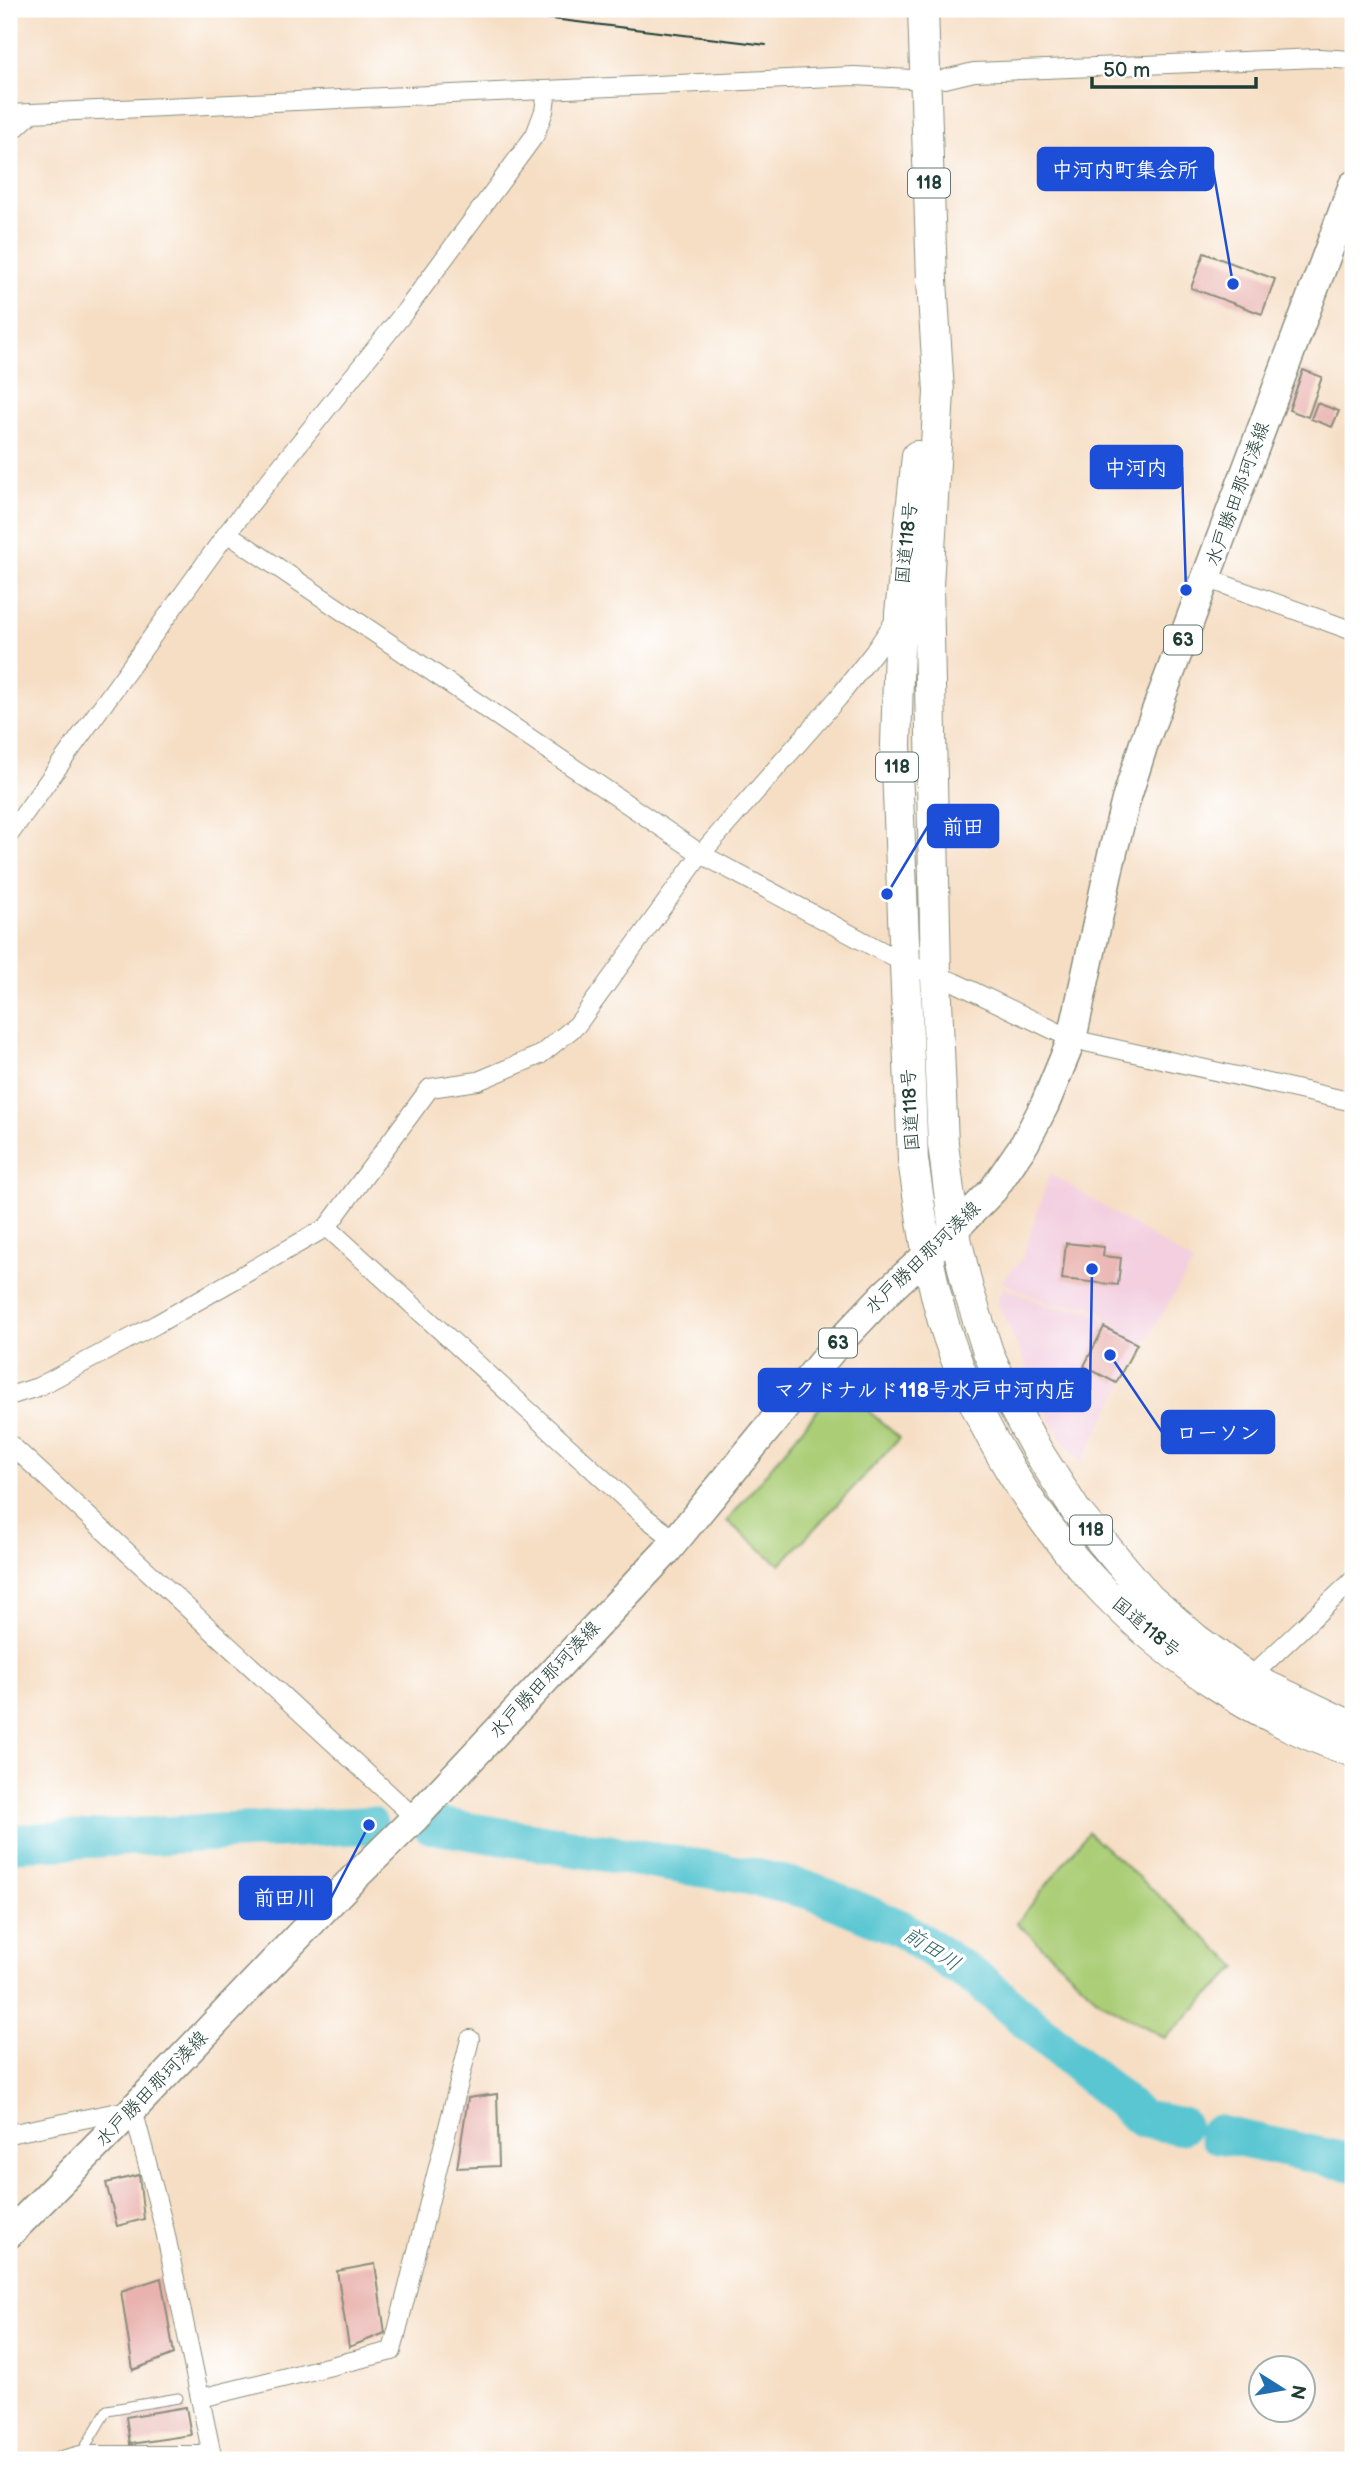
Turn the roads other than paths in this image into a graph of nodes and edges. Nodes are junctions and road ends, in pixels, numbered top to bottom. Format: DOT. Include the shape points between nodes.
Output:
graph roads {
  1 [pos="924,16"];
  2 [pos="1353,60"];
  3 [pos="927,81"];
  4 [pos="547,91"];
  5 [pos="32,113"];
  6 [pos="9,114"];
  7 [pos="9,134"];
  8 [pos="1353,185"];
  9 [pos="932,280"];
  10 [pos="227,533"];
  11 [pos="1206,578"];
  12 [pos="928,586"];
  13 [pos="900,613"];
  14 [pos="1353,631"];
  15 [pos="9,835"];
  16 [pos="701,854"];
  17 [pos="904,963"];
  18 [pos="936,976"];
  19 [pos="1072,1039"];
  20 [pos="1353,1102"];
  21 [pos="327,1227"];
  22 [pos="954,1230"];
  23 [pos="928,1255"];
  24 [pos="9,1396"];
  25 [pos="9,1443"];
  26 [pos="677,1541"];
  27 [pos="1353,1580"];
  28 [pos="1241,1687"];
  29 [pos="1353,1727"];
  30 [pos="1353,1752"];
  31 [pos="415,1818"];
  32 [pos="470,2039"];
  33 [pos="133,2109"];
  34 [pos="9,2134"];
  35 [pos="9,2234"];
  36 [pos="178,2398"];
  37 [pos="201,2398"];
  38 [pos="80,2455"];
  39 [pos="212,2458"];
  40 [pos="62,2460"];
  1 -- 3 [label="highway, 国道118号 / 118"];
  2 -- 3 [label="street" via="974,72"];
  3 -- 4 [label="street" via="854,76"];
  3 -- 9 [label="highway, 国道118号 / 118"];
  4 -- 5 [label="street"];
  4 -- 10 [label="street" via="535,135 407,309"];
  5 -- 6 [label="street"];
  5 -- 7 [label="street"];
  8 -- 11 [label="main road, 水戸勝田那珂湊線 / 63"];
  9 -- 12 [label="highway, 国道118号 / 118" via="939,392"];
  9 -- 13 [label="highway, 国道118号 / 118" via="925,396"];
  10 -- 15 [label="street"];
  10 -- 16 [label="street"];
  11 -- 14 [label="street"];
  11 -- 19 [label="main road, 水戸勝田那珂湊線 / 63" via="1126,800"];
  12 -- 13 [label="street"];
  12 -- 18 [label="highway, 国道118号 / 118"];
  13 -- 16 [label="street" via="838,698"];
  13 -- 17 [label="highway, 国道118号 / 118" via="896,745"];
  16 -- 17 [label="street"];
  16 -- 21 [label="street" via="577,1025 540,1055 478,1080 430,1088"];
  17 -- 18 [label="street"];
  17 -- 23 [label="highway, 国道118号 / 118" via="913,1160"];
  18 -- 19 [label="street"];
  18 -- 22 [label="highway, 国道118号 / 118" via="943,1144"];
  19 -- 20 [label="street"];
  19 -- 22 [label="main road, 水戸勝田那珂湊線 / 63" via="1025,1143 993,1190"];
  21 -- 24 [label="street" via="157,1324 38,1387"];
  21 -- 26 [label="street" via="645,1517"];
  22 -- 23 [label="main road, 水戸勝田那珂湊線 / 63"];
  22 -- 28 [label="highway, 国道118号 / 118" via="988,1352 1037,1450 1076,1511 1149,1598"];
  23 -- 26 [label="main road, 水戸勝田那珂湊線 / 63" via="832,1350"];
  23 -- 28 [label="highway, 国道118号 / 118" via="942,1316 970,1392 1031,1505 1060,1545 1141,1628"];
  25 -- 31 [label="street"];
  26 -- 31 [label="main road, 水戸勝田那珂湊線 / 63"];
  27 -- 28 [label="street"];
  28 -- 29 [label="highway, 国道118号 / 118"];
  28 -- 30 [label="highway, 国道118号 / 118" via="1316,1739"];
  31 -- 33 [label="main road, 水戸勝田那珂湊線 / 63"];
  32 -- 37 [label="street" via="392,2351"];
  33 -- 34 [label="street"];
  33 -- 35 [label="main road, 水戸勝田那珂湊線 / 63"];
  33 -- 37 [label="street" via="155,2186"];
  36 -- 38 [label="lane" via="107,2410"];
  37 -- 39 [label="street"];
  38 -- 39 [label="street"];
  38 -- 40 [label="street"];
}
